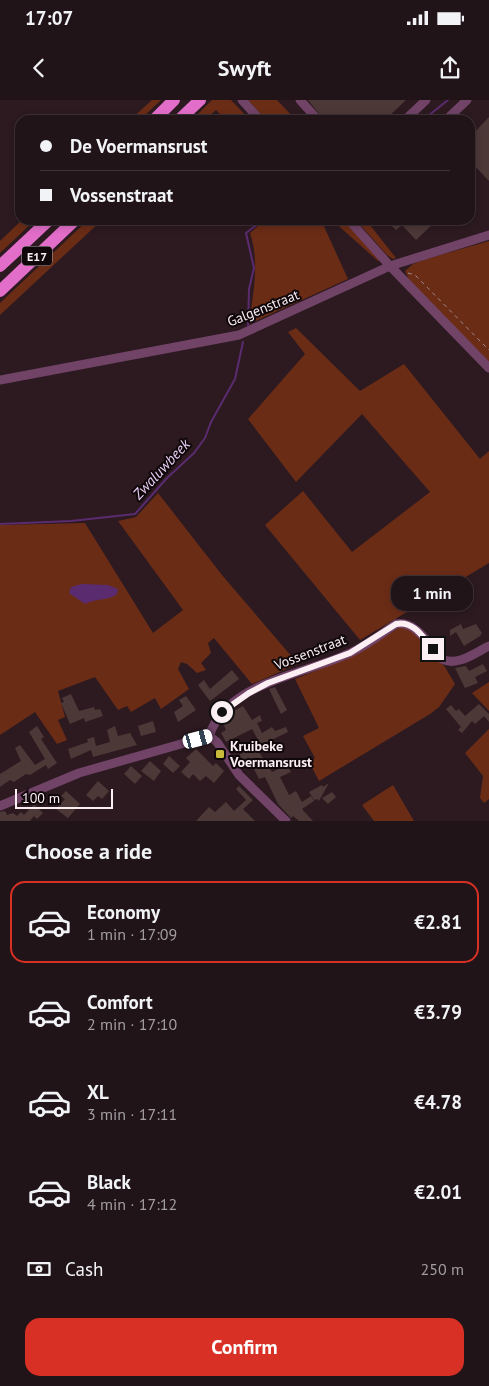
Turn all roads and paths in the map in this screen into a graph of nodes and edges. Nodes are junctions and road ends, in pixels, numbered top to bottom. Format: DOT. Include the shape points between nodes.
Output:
graph roads {
  1 [pos="174,100"];
  2 [pos="200,100"];
  3 [pos="300,100"];
  4 [pos="426,100"];
  5 [pos="467,100"];
  6 [pos="244,102"];
  7 [pos="159,115"];
  8 [pos="184,115"];
  9 [pos="256,115"];
  10 [pos="314,115"];
  11 [pos="410,115"];
  12 [pos="451,115"];
  13 [pos="44,225"];
  14 [pos="70,225"];
  15 [pos="353,225"];
  16 [pos="489,235"];
  17 [pos="0,266"];
  18 [pos="390,266"];
  19 [pos="407,272"];
  20 [pos="0,291"];
  21 [pos="489,350"];
  22 [pos="489,368"];
  23 [pos="0,380"];
  24 [pos="489,646"];
  25 [pos="209,736"];
  26 [pos="0,806"];
  27 [pos="286,821"];
  1 -- 7 [label="highway"];
  2 -- 8 [label="highway"];
  3 -- 10 [label="street"];
  4 -- 11 [label="street"];
  5 -- 12 [label="street"];
  6 -- 9 [label="street"];
  13 -- 17 [label="highway, E17"];
  14 -- 20 [label="highway, E17"];
  15 -- 18 [label="street"];
  16 -- 18 [label="street, Galgenstraat"];
  18 -- 22 [label="street"];
  18 -- 23 [label="street, Galgenstraat" via="239,335"];
  19 -- 21 [label="path" via="415,275"];
  24 -- 25 [label="street, Vossenstraat" via="461,660 446,661 415,628 396,624 350,653 249,693 222,712"];
  25 -- 26 [label="street" via="79,774"];
  25 -- 27 [label="street" via="217,742 239,775"];
}
